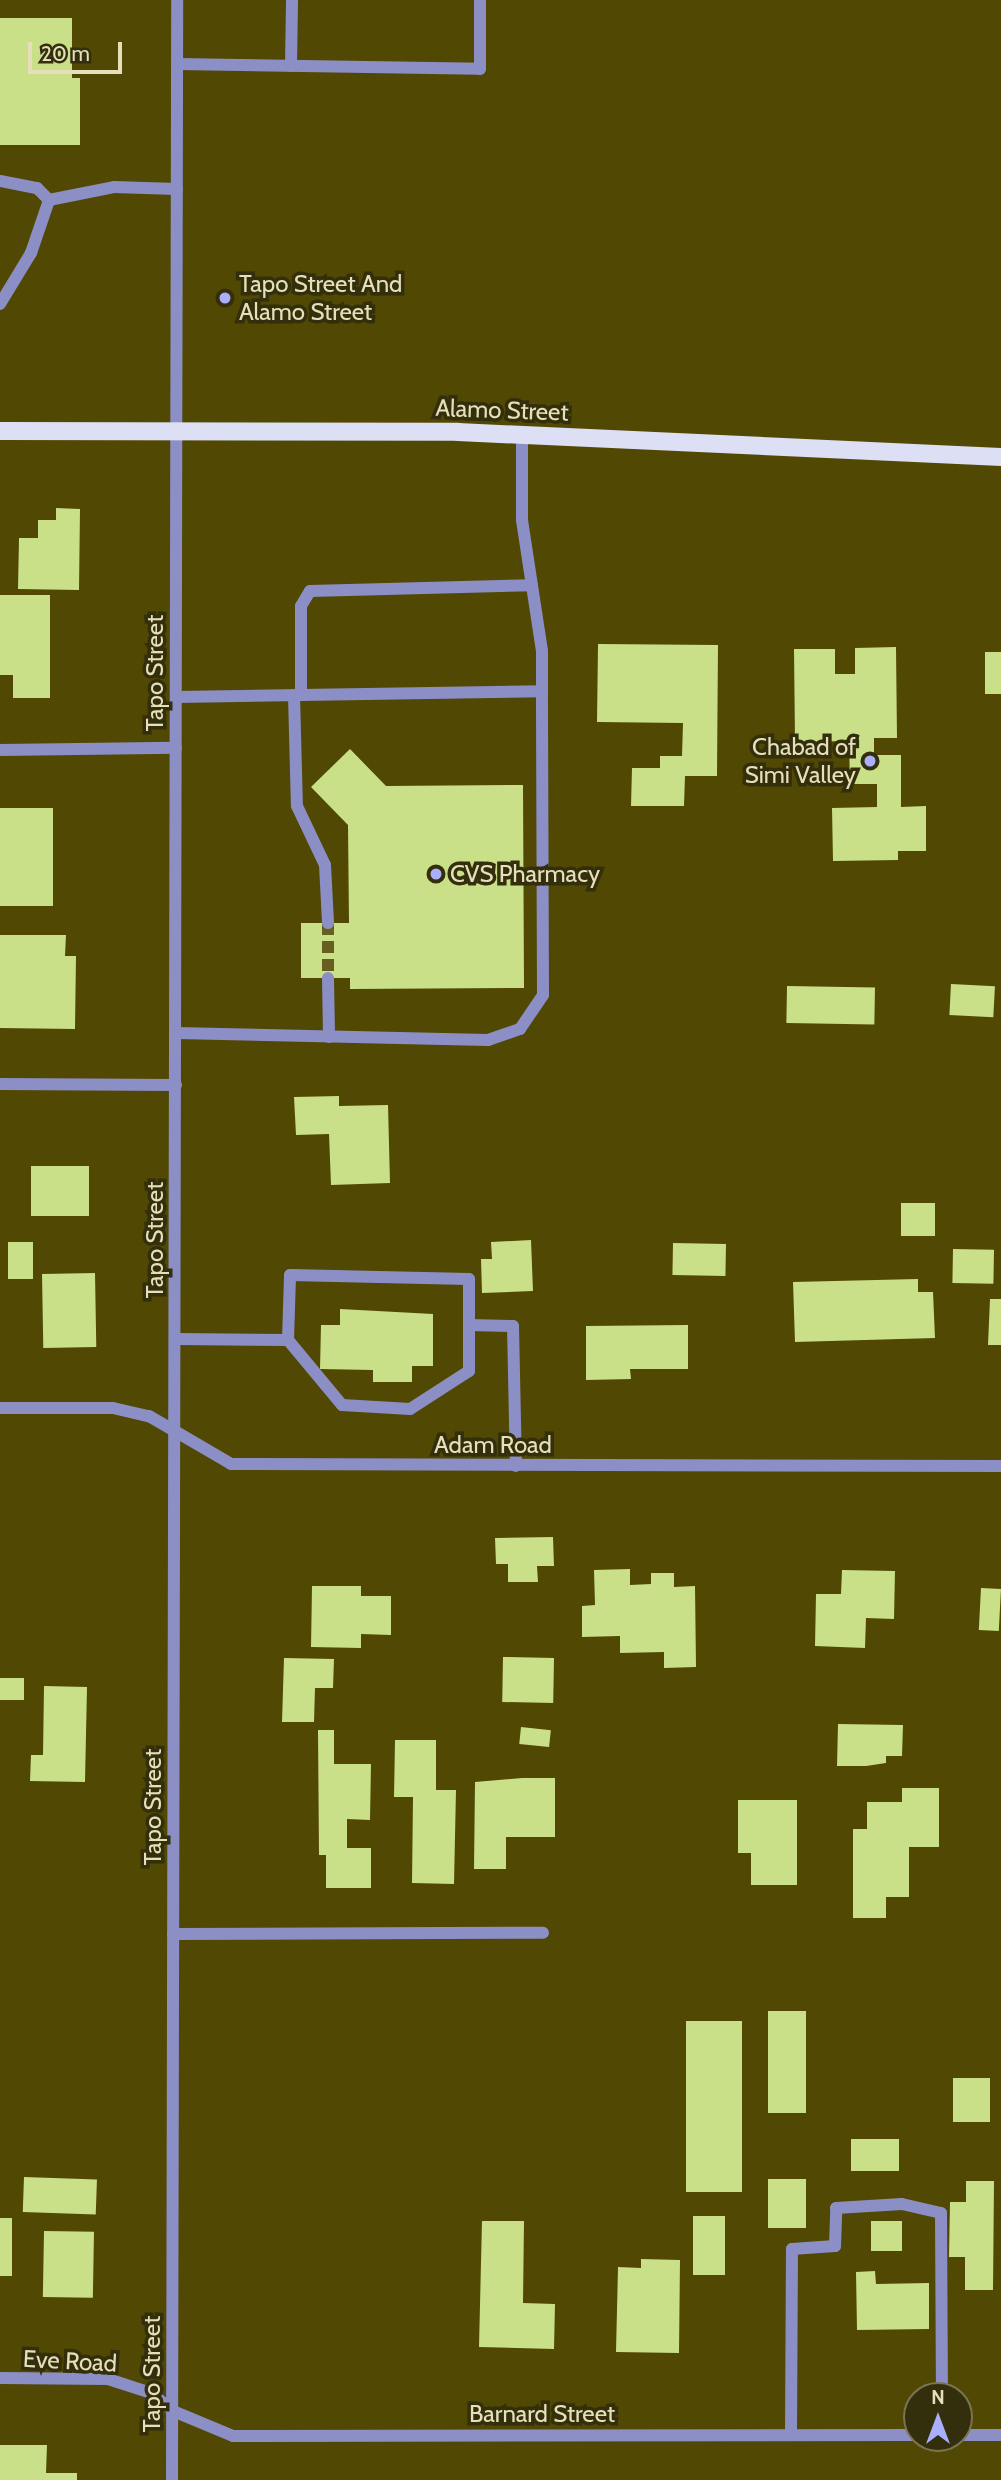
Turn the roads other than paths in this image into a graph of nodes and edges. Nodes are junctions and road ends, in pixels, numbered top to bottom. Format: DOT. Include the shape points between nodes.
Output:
graph roads {
  1 [pos="177,0"];
  2 [pos="292,0"];
  3 [pos="480,0"];
  4 [pos="177,64"];
  5 [pos="291,66"];
  6 [pos="0,181"];
  7 [pos="177,189"];
  8 [pos="49,200"];
  9 [pos="0,304"];
  10 [pos="0,431"];
  11 [pos="177,431"];
  12 [pos="522,435"];
  13 [pos="1001,457"];
  14 [pos="532,585"];
  15 [pos="542,691"];
  16 [pos="298,695"];
  17 [pos="176,697"];
  18 [pos="177,747"];
  19 [pos="0,750"];
  20 [pos="328,923"];
  21 [pos="328,978"];
  22 [pos="176,1033"];
  23 [pos="329,1037"];
  24 [pos="0,1084"];
  25 [pos="176,1085"];
  26 [pos="469,1325"];
  27 [pos="176,1339"];
  28 [pos="288,1340"];
  29 [pos="0,1408"];
  30 [pos="175,1427"];
  31 [pos="516,1466"];
  32 [pos="1001,1466"];
  33 [pos="543,1933"];
  34 [pos="173,1934"];
  35 [pos="0,2378"];
  36 [pos="942,2382"];
  37 [pos="173,2411"];
  38 [pos="791,2435"];
  39 [pos="903,2435"];
  40 [pos="973,2435"];
  41 [pos="1001,2435"];
  42 [pos="172,2480"];
  1 -- 4 [label="street, Tapo Street"];
  2 -- 5 [label="street"];
  3 -- 5 [label="street" via="480,69"];
  4 -- 5 [label="street"];
  4 -- 7 [label="street, Tapo Street"];
  6 -- 8 [label="street" via="37,188"];
  7 -- 8 [label="street" via="114,187"];
  7 -- 11 [label="street, Tapo Street"];
  8 -- 9 [label="street" via="31,253"];
  10 -- 11 [label="main road, Alamo Street"];
  11 -- 12 [label="main road, Alamo Street"];
  11 -- 17 [label="street, Tapo Street"];
  12 -- 13 [label="main road, Alamo Street"];
  12 -- 14 [label="street" via="522,520"];
  14 -- 15 [label="street"];
  14 -- 16 [label="street" via="310,592 301,606"];
  15 -- 16 [label="street"];
  15 -- 23 [label="street" via="543,995 538,1009 520,1029 488,1040"];
  16 -- 17 [label="street"];
  16 -- 20 [label="street" via="297,807 325,866"];
  17 -- 18 [label="street, Tapo Street"];
  18 -- 19 [label="street"];
  18 -- 22 [label="street, Tapo Street"];
  21 -- 23 [label="street"];
  22 -- 23 [label="street"];
  22 -- 25 [label="street, Tapo Street"];
  24 -- 25 [label="street"];
  25 -- 27 [label="street, Tapo Street"];
  26 -- 28 [label="street" via="469,1371 411,1409 342,1405"];
  26 -- 28 [label="street" via="469,1279 290,1275"];
  26 -- 31 [label="street" via="513,1326"];
  27 -- 28 [label="street"];
  27 -- 30 [label="street, Tapo Street"];
  29 -- 30 [label="street, Adam Road" via="113,1408"];
  30 -- 31 [label="street, Adam Road" via="231,1464"];
  30 -- 34 [label="street, Tapo Street"];
  31 -- 32 [label="street, Adam Road"];
  33 -- 34 [label="street"];
  34 -- 37 [label="street, Tapo Street"];
  35 -- 37 [label="street, Eve Road" via="108,2379 150,2393"];
  36 -- 38 [label="street" via="941,2213 902,2204 835,2207 835,2246 792,2249"];
  37 -- 38 [label="street, Barnard Street" via="233,2436"];
  37 -- 42 [label="street, Tapo Street"];
  38 -- 39 [label="street, Barnard Street"];
  40 -- 41 [label="street"];
}
